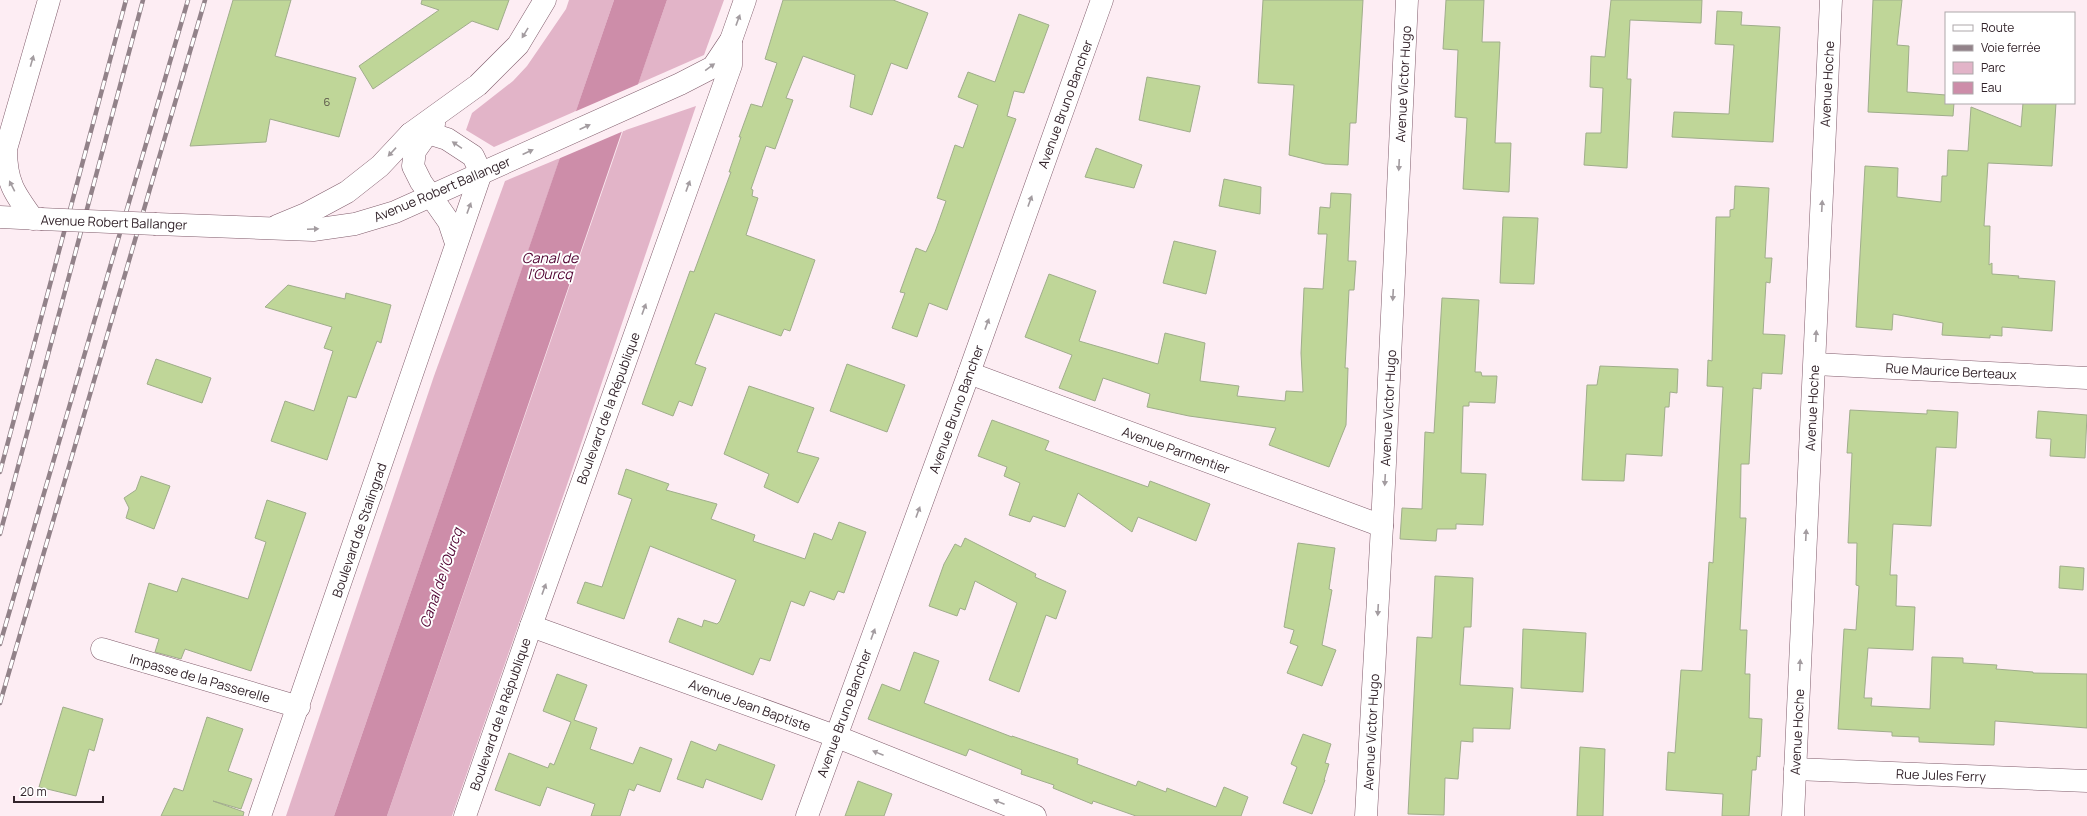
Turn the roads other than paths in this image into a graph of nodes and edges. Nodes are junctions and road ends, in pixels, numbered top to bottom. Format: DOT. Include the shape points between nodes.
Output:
graph roads {
  1 [pos="49,0"];
  2 [pos="545,0"];
  3 [pos="746,0"];
  4 [pos="1102,0"];
  5 [pos="1407,0"];
  6 [pos="1831,0"];
  7 [pos="731,40"];
  8 [pos="419,133"];
  9 [pos="481,174"];
  10 [pos="432,196"];
  11 [pos="0,217"];
  12 [pos="37,219"];
  13 [pos="274,227"];
  14 [pos="456,243"];
  15 [pos="1814,364"];
  16 [pos="969,373"];
  17 [pos="2087,378"];
  18 [pos="1382,526"];
  19 [pos="531,626"];
  20 [pos="102,649"];
  21 [pos="299,707"];
  22 [pos="835,736"];
  23 [pos="1795,769"];
  24 [pos="2087,781"];
  25 [pos="260,816"];
  26 [pos="465,816"];
  27 [pos="806,816"];
  28 [pos="1035,816"];
  29 [pos="1366,816"];
  30 [pos="1792,816"];
  12 -- 1 [label="street, one-way" via="10,183 6,167 6,149"];
  2 -- 8 [label="street, one-way" via="518,45 478,86 444,110"];
  7 -- 3 [label="street, Boulevard de la République, one-way"];
  16 -- 4 [label="street, Avenue Bruno Bancher, one-way"];
  5 -- 18 [label="street, Avenue Victor Hugo, one-way"];
  15 -- 6 [label="street, Avenue Hoche, one-way"];
  9 -- 7 [label="street, Avenue Robert Ballanger, one-way" via="713,67"];
  19 -- 7 [label="street, Boulevard de la République, one-way" via="731,65"];
  9 -- 8 [label="street, one-way" via="473,156 447,138"];
  8 -- 10 [label="street" via="413,166"];
  8 -- 13 [label="street, one-way" via="347,192 306,214"];
  9 -- 10 [label="street, Avenue Robert Ballanger"];
  14 -- 9 [label="street, Boulevard de Stalingrad, one-way"];
  13 -- 10 [label="street, Avenue Robert Ballanger, one-way" via="313,230 355,224 395,212"];
  10 -- 14 [label="street" via="449,222"];
  11 -- 12 [label="street, Avenue Robert Ballanger"];
  12 -- 13 [label="street, Avenue Robert Ballanger, bridge"];
  14 -- 21 [label="street, Boulevard de Stalingrad"];
  15 -- 17 [label="street, Rue Maurice Berteaux"];
  23 -- 15 [label="street, Avenue Hoche, one-way"];
  16 -- 18 [label="street, Avenue Parmentier"];
  22 -- 16 [label="street, Avenue Bruno Bancher, one-way"];
  18 -- 29 [label="street, Avenue Victor Hugo, one-way"];
  19 -- 22 [label="street, Avenue Jean Baptiste"];
  19 -- 26 [label="street, Boulevard de la République"];
  20 -- 21 [label="street, Impasse de la Passerelle"];
  21 -- 25 [label="street, Boulevard de Stalingrad"];
  22 -- 27 [label="street, Avenue Bruno Bancher"];
  28 -- 22 [label="street, Avenue Jean Baptiste, one-way"];
  23 -- 24 [label="street, Rue Jules Ferry"];
  23 -- 30 [label="street, Avenue Hoche"];
}
